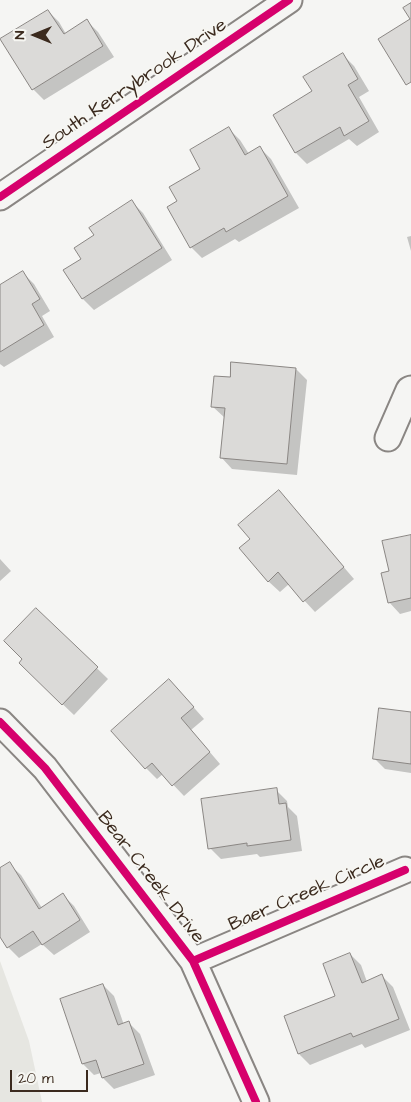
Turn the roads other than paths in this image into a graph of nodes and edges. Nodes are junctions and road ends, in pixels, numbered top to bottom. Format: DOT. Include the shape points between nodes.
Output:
graph roads {
  1 [pos="289,0"];
  2 [pos="0,197"];
  3 [pos="411,389"];
  4 [pos="388,438"];
  5 [pos="0,722"];
  6 [pos="405,870"];
  7 [pos="193,961"];
  8 [pos="256,1102"];
  1 -- 2 [label="street, South Kerrybrook Drive"];
  3 -- 4 [label="street"];
  5 -- 7 [label="street, Bear Creek Drive" via="45,768"];
  6 -- 7 [label="street, Baer Creek Circle"];
  7 -- 8 [label="street, Bear Creek Drive"];
}
